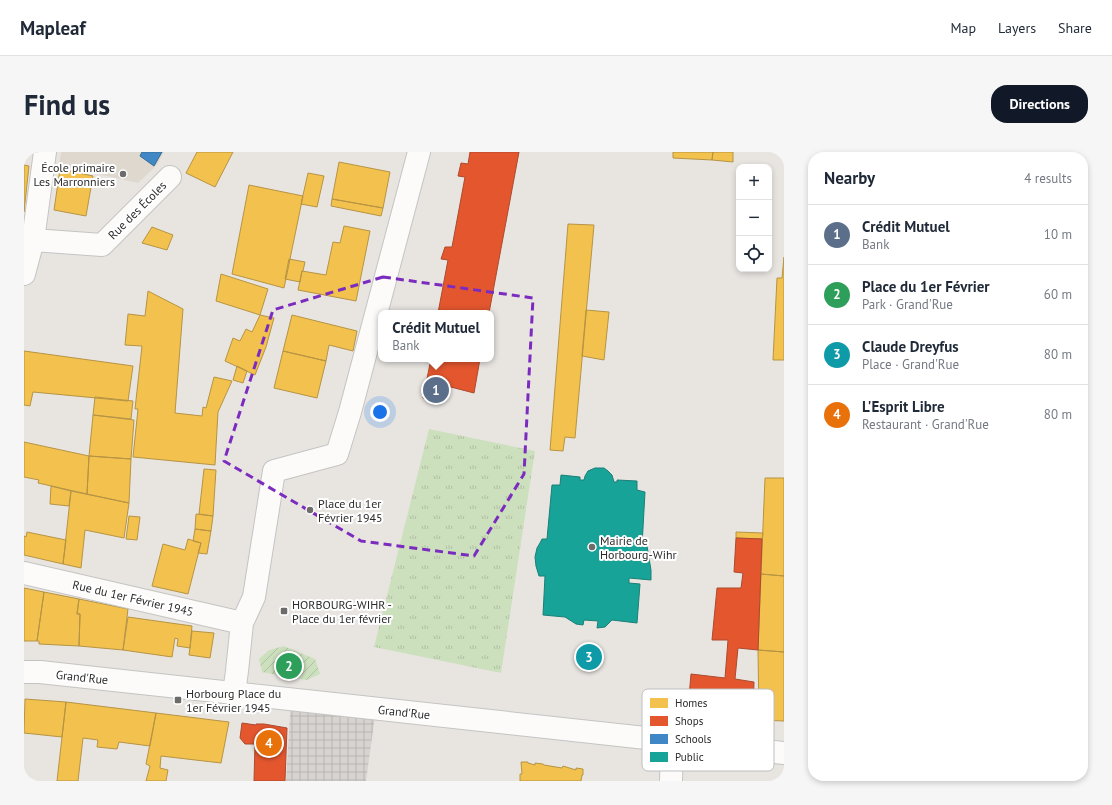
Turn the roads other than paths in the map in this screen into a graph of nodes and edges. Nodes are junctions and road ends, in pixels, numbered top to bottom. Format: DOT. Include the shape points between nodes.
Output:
graph roads {
  1 [pos="45,152"];
  2 [pos="419,152"];
  3 [pos="170,177"];
  4 [pos="34,240"];
  5 [pos="24,274"];
  6 [pos="24,573"];
  7 [pos="242,623"];
  8 [pos="24,672"];
  9 [pos="234,693"];
  10 [pos="642,738"];
  11 [pos="774,752"];
  12 [pos="784,753"];
  13 [pos="671,771"];
  14 [pos="671,781"];
  1 -- 4 [label="street"];
  2 -- 7 [label="street" via="337,454 274,471 254,597"];
  3 -- 4 [label="street, Rue des Écoles" via="102,245"];
  4 -- 5 [label="street"];
  6 -- 7 [label="street, Rue du 1er Février 1945"];
  7 -- 9 [label="street"];
  8 -- 9 [label="street, Grand'Rue"];
  9 -- 10 [label="street, Grand'Rue"];
  11 -- 12 [label="street, Grand'Rue"];
  13 -- 14 [label="street"];
}
